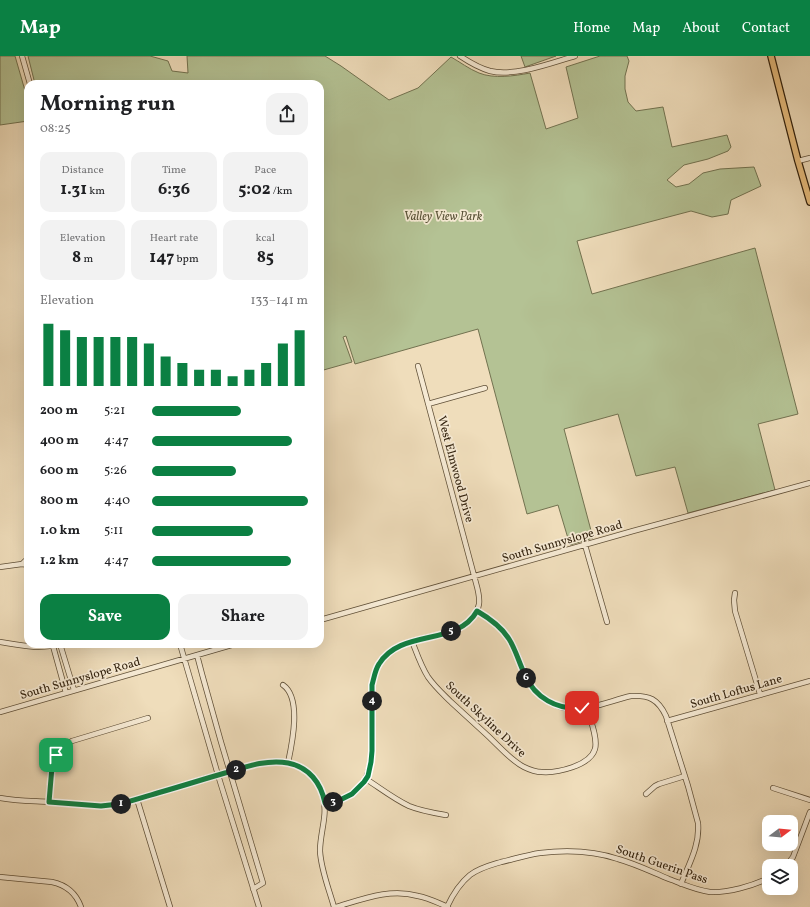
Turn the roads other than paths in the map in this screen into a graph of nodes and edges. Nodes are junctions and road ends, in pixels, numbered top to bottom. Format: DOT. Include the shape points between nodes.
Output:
graph roads {
  1 [pos="22,56"];
  2 [pos="460,56"];
  3 [pos="575,56"];
  4 [pos="771,56"];
  5 [pos="29,80"];
  6 [pos="810,158"];
  7 [pos="798,161"];
  8 [pos="810,202"];
  9 [pos="418,366"];
  10 [pos="485,388"];
  11 [pos="428,404"];
  12 [pos="810,483"];
  13 [pos="585,545"];
  14 [pos="24,561"];
  15 [pos="22,564"];
  16 [pos="0,567"];
  17 [pos="474,576"];
  18 [pos="735,593"];
  19 [pos="477,611"];
  20 [pos="324,619"];
  21 [pos="607,622"];
  22 [pos="412,641"];
  23 [pos="0,642"];
  24 [pos="24,645"];
  25 [pos="54,648"];
  26 [pos="61,648"];
  27 [pos="181,648"];
  28 [pos="221,648"];
  29 [pos="197,655"];
  30 [pos="184,658"];
  31 [pos="810,680"];
  32 [pos="284,685"];
  33 [pos="74,690"];
  34 [pos="66,693"];
  35 [pos="760,694"];
  36 [pos="587,708"];
  37 [pos="0,712"];
  38 [pos="148,718"];
  39 [pos="667,721"];
  40 [pos="288,763"];
  41 [pos="230,771"];
  42 [pos="218,775"];
  43 [pos="685,776"];
  44 [pos="366,779"];
  45 [pos="773,788"];
  46 [pos="646,794"];
  47 [pos="0,798"];
  48 [pos="138,799"];
  49 [pos="810,800"];
  50 [pos="49,802"];
  51 [pos="325,803"];
  52 [pos="810,812"];
  53 [pos="446,815"];
  54 [pos="791,859"];
  55 [pos="0,877"];
  56 [pos="762,880"];
  57 [pos="681,884"];
  58 [pos="253,888"];
  59 [pos="81,907"];
  60 [pos="170,907"];
  61 [pos="259,907"];
  62 [pos="335,907"];
  63 [pos="447,907"];
  1 -- 5 [label="street"];
  2 -- 3 [label="street" via="481,68 508,73"];
  4 -- 7 [label="main road"];
  6 -- 7 [label="street"];
  7 -- 8 [label="main road"];
  9 -- 11 [label="street, West Elmwood Drive"];
  10 -- 11 [label="street"];
  11 -- 17 [label="street, West Elmwood Drive"];
  12 -- 13 [label="street, South Sunnyslope Road"];
  13 -- 17 [label="street, South Sunnyslope Road"];
  13 -- 21 [label="street"];
  14 -- 15 [label="street"];
  15 -- 16 [label="street"];
  17 -- 19 [label="street, West Elmwood Drive" via="479,599"];
  17 -- 20 [label="street, South Sunnyslope Road"];
  18 -- 35 [label="street" via="735,611"];
  19 -- 22 [label="street" via="462,627"];
  19 -- 36 [label="street" via="506,634 528,682 535,691 560,707"];
  22 -- 36 [label="street, South Skyline Drive" via="430,680 512,758 526,768 543,772 556,771 578,765 592,756 596,745"];
  22 -- 44 [label="street" via="398,646 388,654 379,664 374,676 372,757"];
  23 -- 24 [label="street"];
  25 -- 34 [label="street"];
  26 -- 33 [label="street"];
  27 -- 30 [label="street"];
  28 -- 29 [label="street, South Sunnyslope Road"];
  29 -- 30 [label="street, South Sunnyslope Road"];
  29 -- 41 [label="street"];
  30 -- 33 [label="street, South Sunnyslope Road"];
  30 -- 42 [label="street"];
  31 -- 35 [label="street, South Loftus Lane"];
  32 -- 40 [label="street" via="292,695 294,712"];
  33 -- 34 [label="street, South Sunnyslope Road"];
  34 -- 37 [label="street, South Sunnyslope Road"];
  35 -- 39 [label="street, South Loftus Lane"];
  36 -- 39 [label="street" via="631,696 646,696 658,703"];
  38 -- 50 [label="street" via="63,746 53,763"];
  39 -- 43 [label="street"];
  40 -- 41 [label="street" via="270,762"];
  40 -- 51 [label="street" via="310,774 318,783"];
  41 -- 42 [label="street"];
  41 -- 58 [label="street" via="263,883"];
  42 -- 48 [label="street"];
  42 -- 58 [label="street"];
  43 -- 46 [label="street" via="659,784"];
  43 -- 57 [label="street" via="699,830 697,845"];
  44 -- 51 [label="street" via="352,794"];
  44 -- 53 [label="street" via="411,807"];
  45 -- 49 [label="street"];
  47 -- 50 [label="street"];
  48 -- 50 [label="street" via="107,806"];
  48 -- 60 [label="street"];
  51 -- 62 [label="street" via="320,852"];
  52 -- 54 [label="street"];
  55 -- 59 [label="street" via="58,883 72,892"];
  56 -- 57 [label="street, South Guerin Pass" via="720,892 702,891"];
  57 -- 63 [label="street, South Guerin Pass" via="611,857 574,852 540,853 526,855 471,874 458,887"];
  58 -- 61 [label="street"];
  62 -- 63 [label="street" via="386,893 398,893 421,896"];
}
